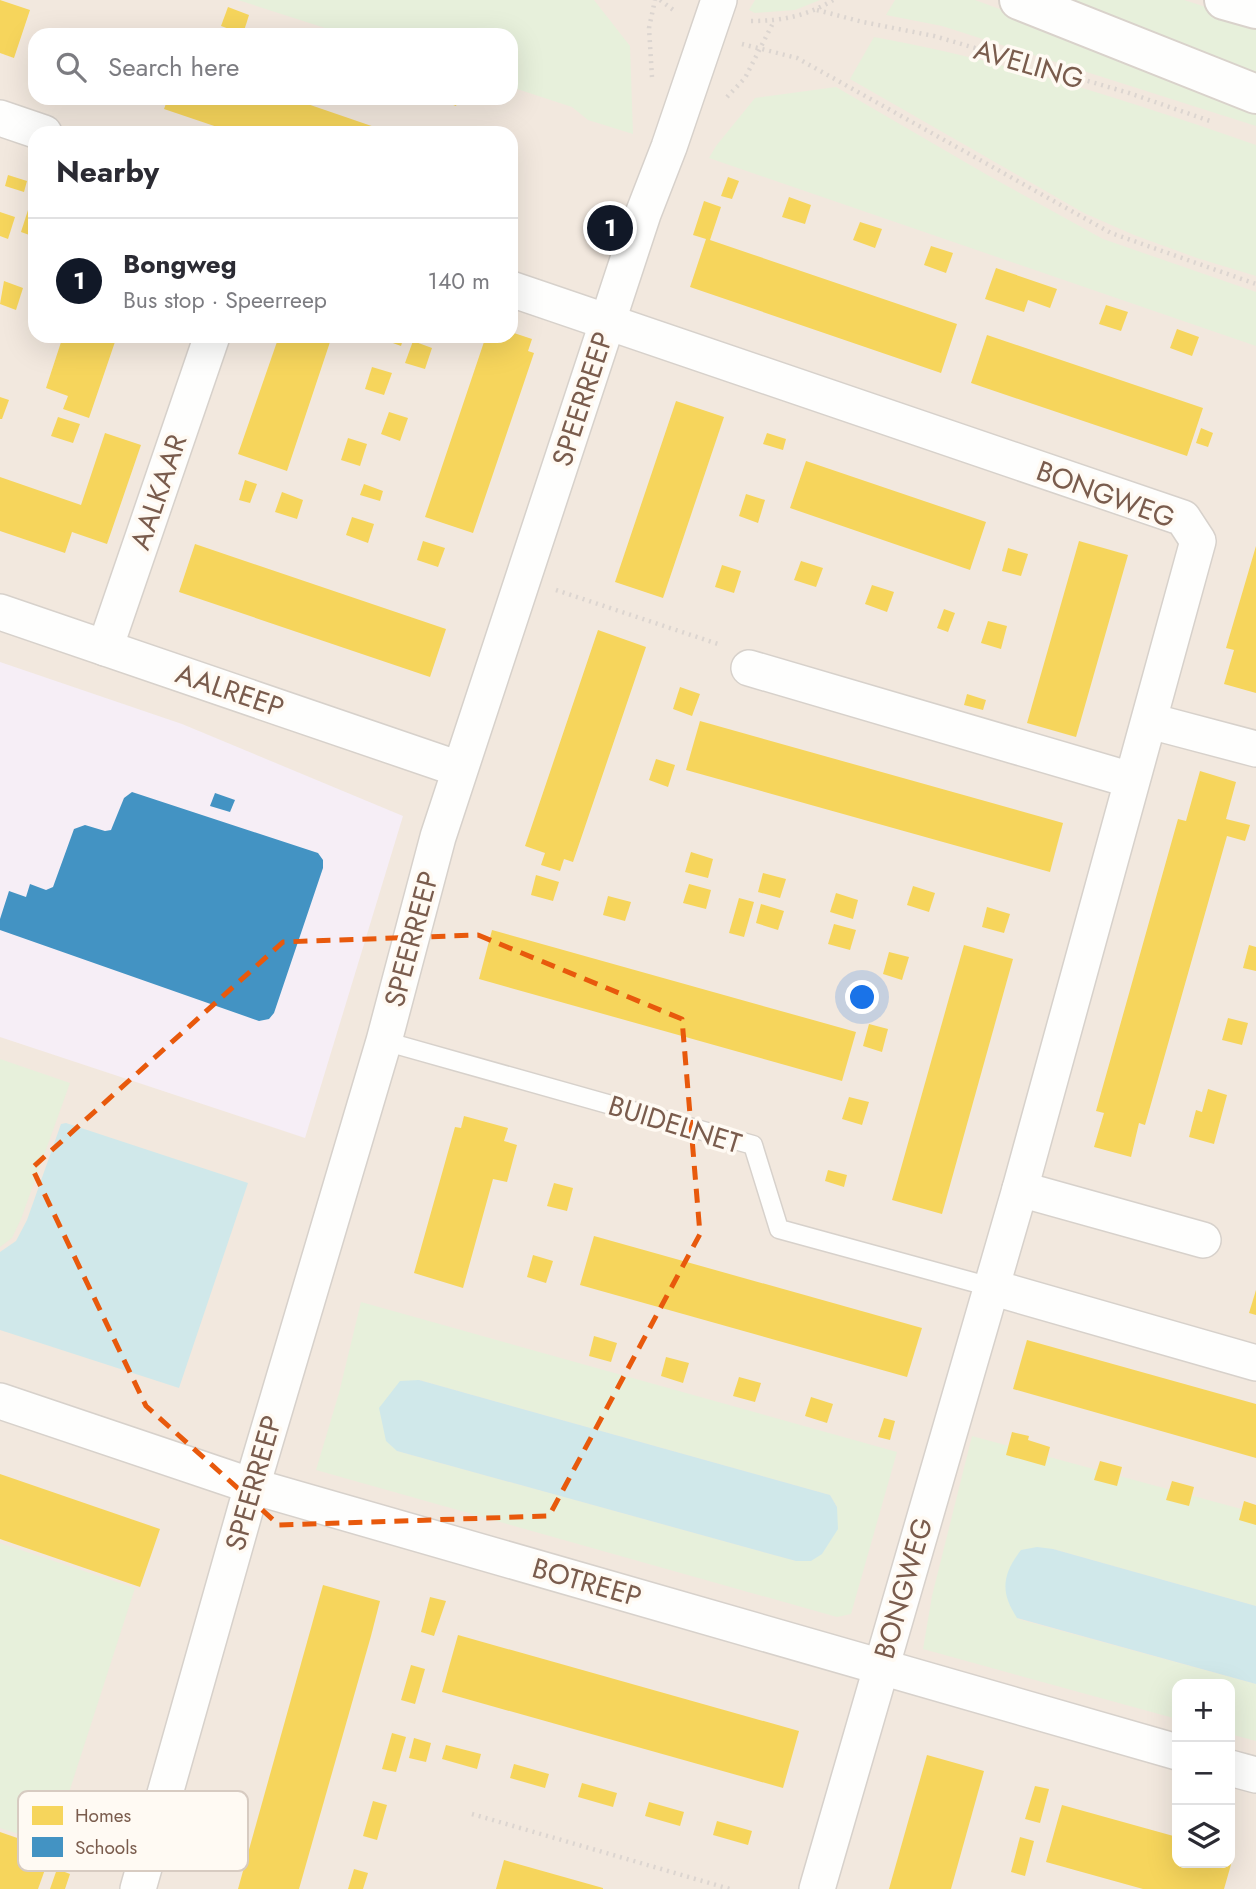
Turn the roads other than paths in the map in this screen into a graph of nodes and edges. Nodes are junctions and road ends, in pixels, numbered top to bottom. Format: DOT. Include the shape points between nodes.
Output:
graph roads {
  1 [pos="719,0"];
  2 [pos="1018,0"];
  3 [pos="1224,0"];
  4 [pos="1256,9"];
  5 [pos="1256,94"];
  6 [pos="0,118"];
  7 [pos="28,128"];
  8 [pos="518,291"];
  9 [pos="608,321"];
  10 [pos="210,343"];
  11 [pos="0,612"];
  12 [pos="105,648"];
  13 [pos="749,667"];
  14 [pos="1150,721"];
  15 [pos="1256,749"];
  16 [pos="459,769"];
  17 [pos="1131,780"];
  18 [pos="384,1041"];
  19 [pos="1020,1189"];
  20 [pos="1203,1240"];
  21 [pos="991,1287"];
  22 [pos="1256,1363"];
  23 [pos="0,1401"];
  24 [pos="252,1486"];
  25 [pos="880,1665"];
  26 [pos="1172,1751"];
  27 [pos="1235,1769"];
  28 [pos="1256,1775"];
  29 [pos="166,1791"];
  30 [pos="143,1871"];
  31 [pos="138,1889"];
  32 [pos="817,1889"];
  1 -- 9 [label="street, SPEERREEP"];
  2 -- 5 [label="main road, AVELING"];
  3 -- 4 [label="main road"];
  6 -- 7 [label="street"];
  8 -- 9 [label="street, BONGWEG"];
  9 -- 14 [label="street, BONGWEG" via="1183,518 1198,541"];
  9 -- 16 [label="street, SPEERREEP"];
  10 -- 12 [label="street, AALKAAR"];
  11 -- 12 [label="street, AALREEP"];
  12 -- 16 [label="street, AALREEP"];
  13 -- 17 [label="street"];
  14 -- 15 [label="street"];
  14 -- 17 [label="street, BONGWEG"];
  16 -- 18 [label="street, SPEERREEP"];
  17 -- 19 [label="street, BONGWEG"];
  18 -- 21 [label="lane, BUIDELNET" via="752,1145 779,1229"];
  18 -- 24 [label="street, SPEERREEP"];
  19 -- 20 [label="street"];
  19 -- 21 [label="street, BONGWEG"];
  21 -- 22 [label="street"];
  21 -- 25 [label="street, BONGWEG"];
  23 -- 24 [label="street, BOTREEP"];
  24 -- 25 [label="street, BOTREEP"];
  24 -- 29 [label="street, SPEERREEP"];
  25 -- 26 [label="street, BOTREEP"];
  25 -- 32 [label="street, BONGWEG"];
  27 -- 28 [label="street"];
  30 -- 31 [label="street, SPEERREEP"];
}
